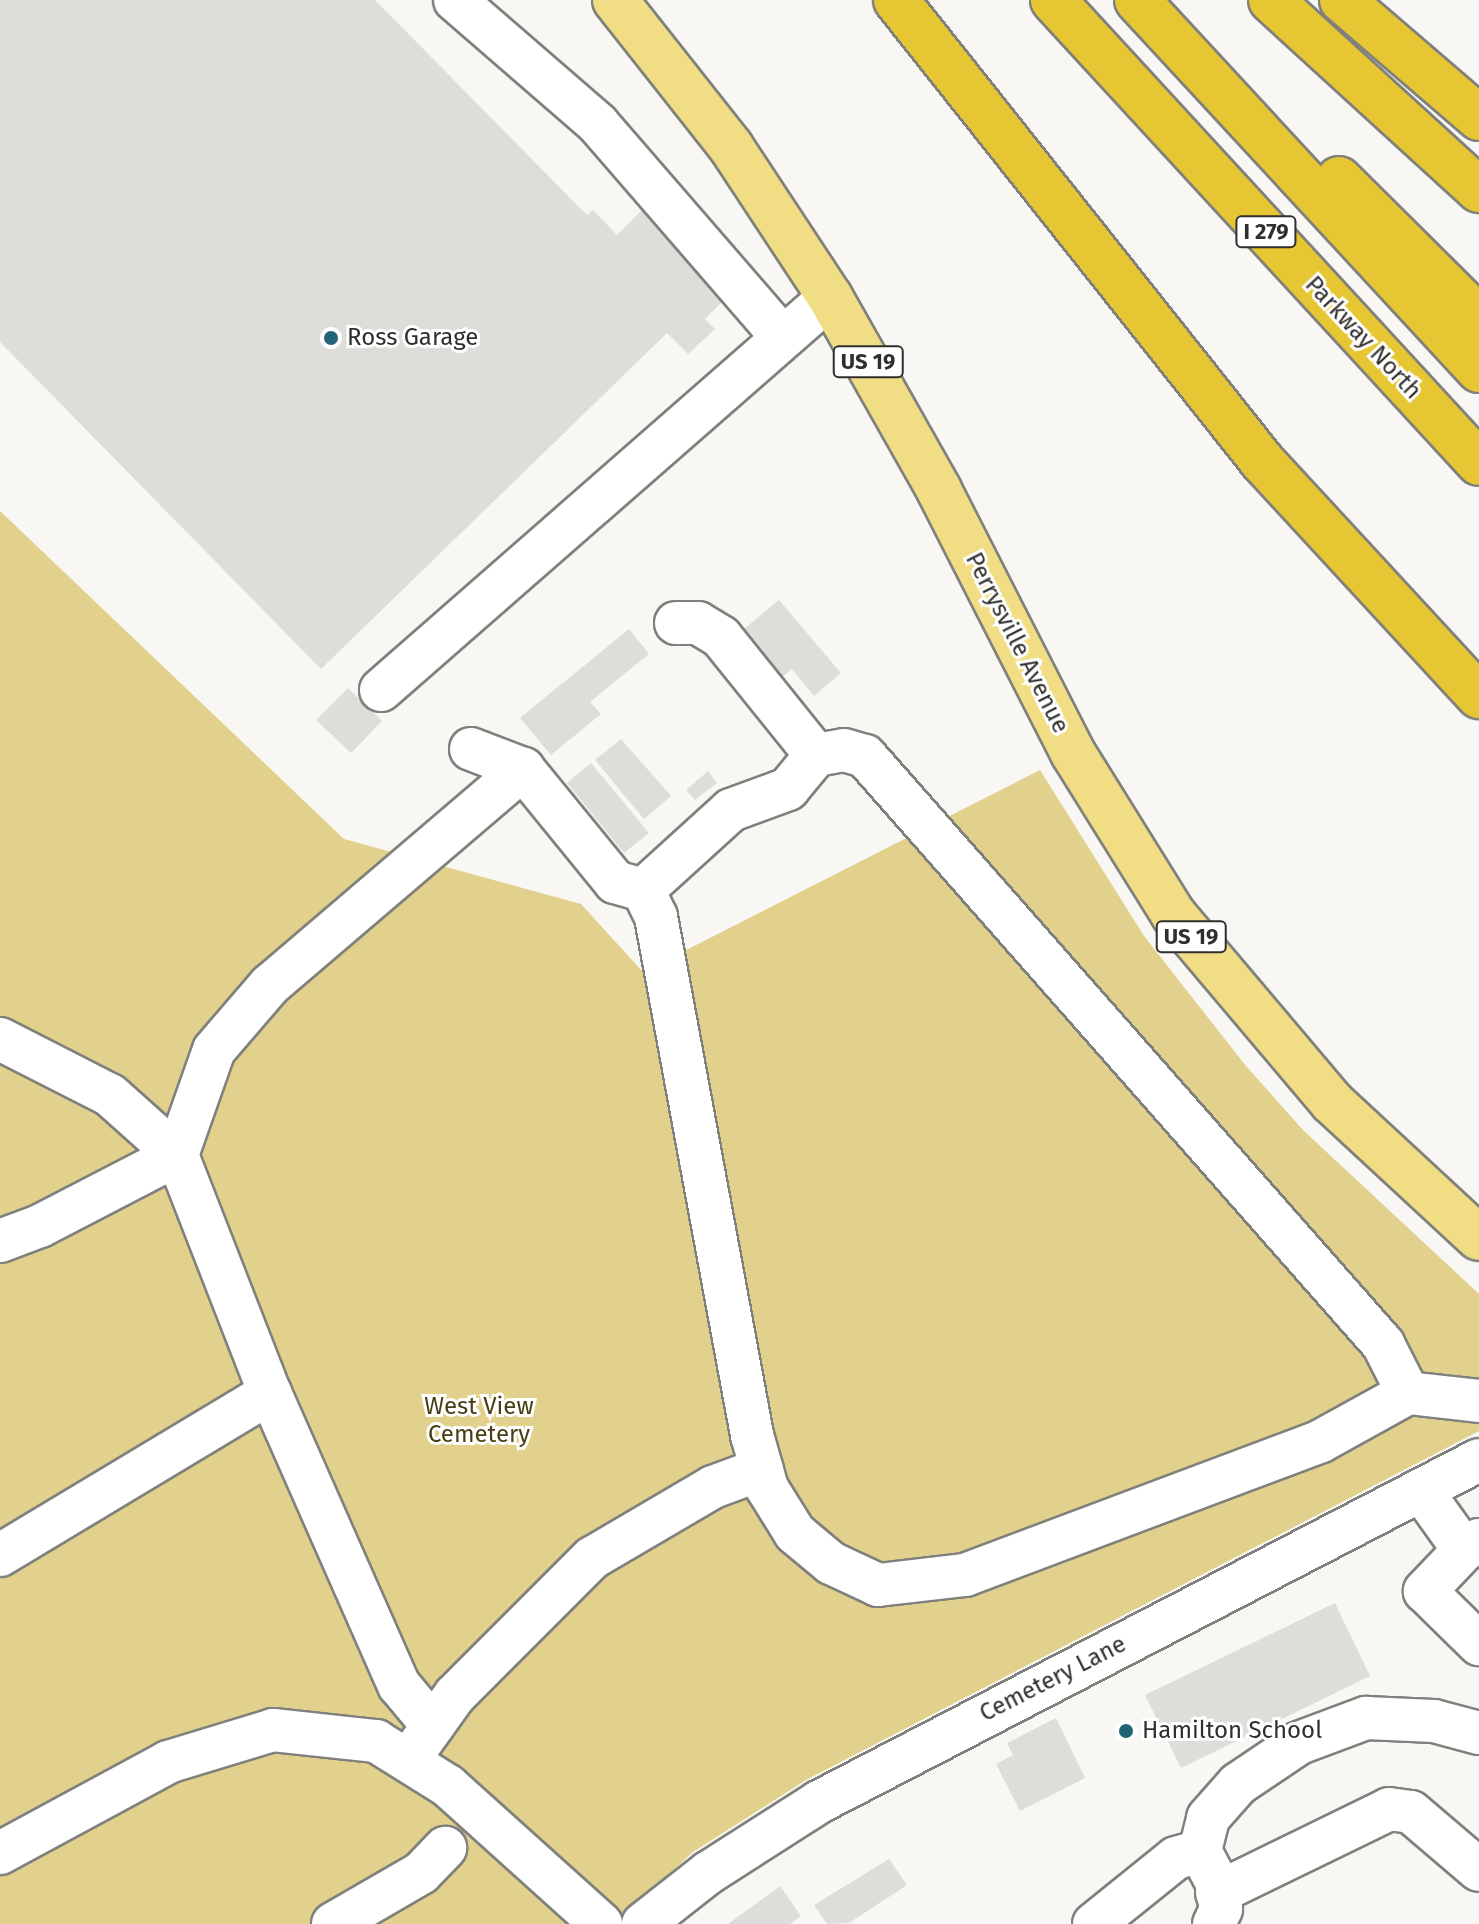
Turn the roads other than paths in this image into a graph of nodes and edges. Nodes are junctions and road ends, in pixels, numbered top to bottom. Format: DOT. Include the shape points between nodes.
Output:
graph roads {
  1 [pos="455,0"];
  2 [pos="615,0"];
  3 [pos="896,0"];
  4 [pos="1053,0"];
  5 [pos="1137,0"];
  6 [pos="1168,0"];
  7 [pos="1271,0"];
  8 [pos="1342,0"];
  9 [pos="1479,118"];
  10 [pos="1479,190"];
  11 [pos="830,297"];
  12 [pos="1479,318"];
  13 [pos="783,338"];
  14 [pos="1479,370"];
  15 [pos="1479,463"];
  16 [pos="676,623"];
  17 [pos="381,690"];
  18 [pos="1479,696"];
  19 [pos="471,749"];
  20 [pos="816,755"];
  21 [pos="523,769"];
  22 [pos="643,890"];
  23 [pos="0,1039"];
  24 [pos="177,1155"];
  25 [pos="1479,1238"];
  26 [pos="0,1241"];
  27 [pos="270,1393"];
  28 [pos="1408,1393"];
  29 [pos="1479,1401"];
  30 [pos="1479,1460"];
  31 [pos="762,1469"];
  32 [pos="1421,1490"];
  33 [pos="1471,1545"];
  34 [pos="0,1555"];
  35 [pos="1479,1644"];
  36 [pos="433,1726"];
  37 [pos="1479,1733"];
  38 [pos="408,1761"];
  39 [pos="445,1848"];
  40 [pos="1200,1851"];
  41 [pos="0,1853"];
  42 [pos="1479,1870"];
  43 [pos="1216,1908"];
  44 [pos="333,1924"];
  45 [pos="601,1924"];
  46 [pos="643,1924"];
  47 [pos="1094,1924"];
  1 -- 13 [label="street" via="597,123"];
  2 -- 11 [label="main road, Perrysville Avenue / US 19" via="731,147"];
  3 -- 18 [label="highway" via="1262,461"];
  4 -- 15 [label="highway, Parkway North / I 279"];
  5 -- 14 [label="highway"];
  6 -- 12 [label="highway"];
  7 -- 10 [label="highway"];
  8 -- 9 [label="highway"];
  11 -- 13 [label="street"];
  11 -- 25 [label="main road, Perrysville Avenue / US 19" via="933,477 1073,753 1174,915 1332,1102"];
  13 -- 17 [label="street"];
  16 -- 20 [label="street" via="698,623 721,637"];
  19 -- 21 [label="street"];
  20 -- 22 [label="street" via="788,789 731,810"];
  20 -- 28 [label="street" via="844,750 865,756 1383,1344"];
  21 -- 22 [label="street" via="615,882"];
  21 -- 24 [label="street" via="270,985 214,1050"];
  22 -- 31 [label="street" via="656,917"];
  23 -- 24 [label="street" via="110,1095"];
  24 -- 26 [label="street"];
  24 -- 27 [label="street"];
  27 -- 34 [label="street"];
  27 -- 36 [label="street" via="399,1685"];
  28 -- 29 [label="street"];
  28 -- 31 [label="street" via="1321,1441 965,1575 878,1585 831,1563 795,1533 767,1488"];
  30 -- 32 [label="street, Cemetery Lane"];
  31 -- 36 [label="street" via="713,1487 592,1558 455,1695"];
  32 -- 33 [label="street"];
  32 -- 46 [label="street, Cemetery Lane" via="819,1802 708,1873"];
  33 -- 35 [label="street" via="1425,1591"];
  36 -- 38 [label="street"];
  37 -- 40 [label="street" via="1434,1721 1366,1718 1299,1743 1238,1784 1208,1818"];
  38 -- 41 [label="street" via="376,1741 273,1730 168,1762"];
  38 -- 45 [label="street" via="448,1786"];
  39 -- 44 [label="street" via="421,1873"];
  40 -- 43 [label="street"];
  40 -- 47 [label="street" via="1176,1858"];
  42 -- 43 [label="street" via="1411,1812 1389,1809 1371,1813"];
}
